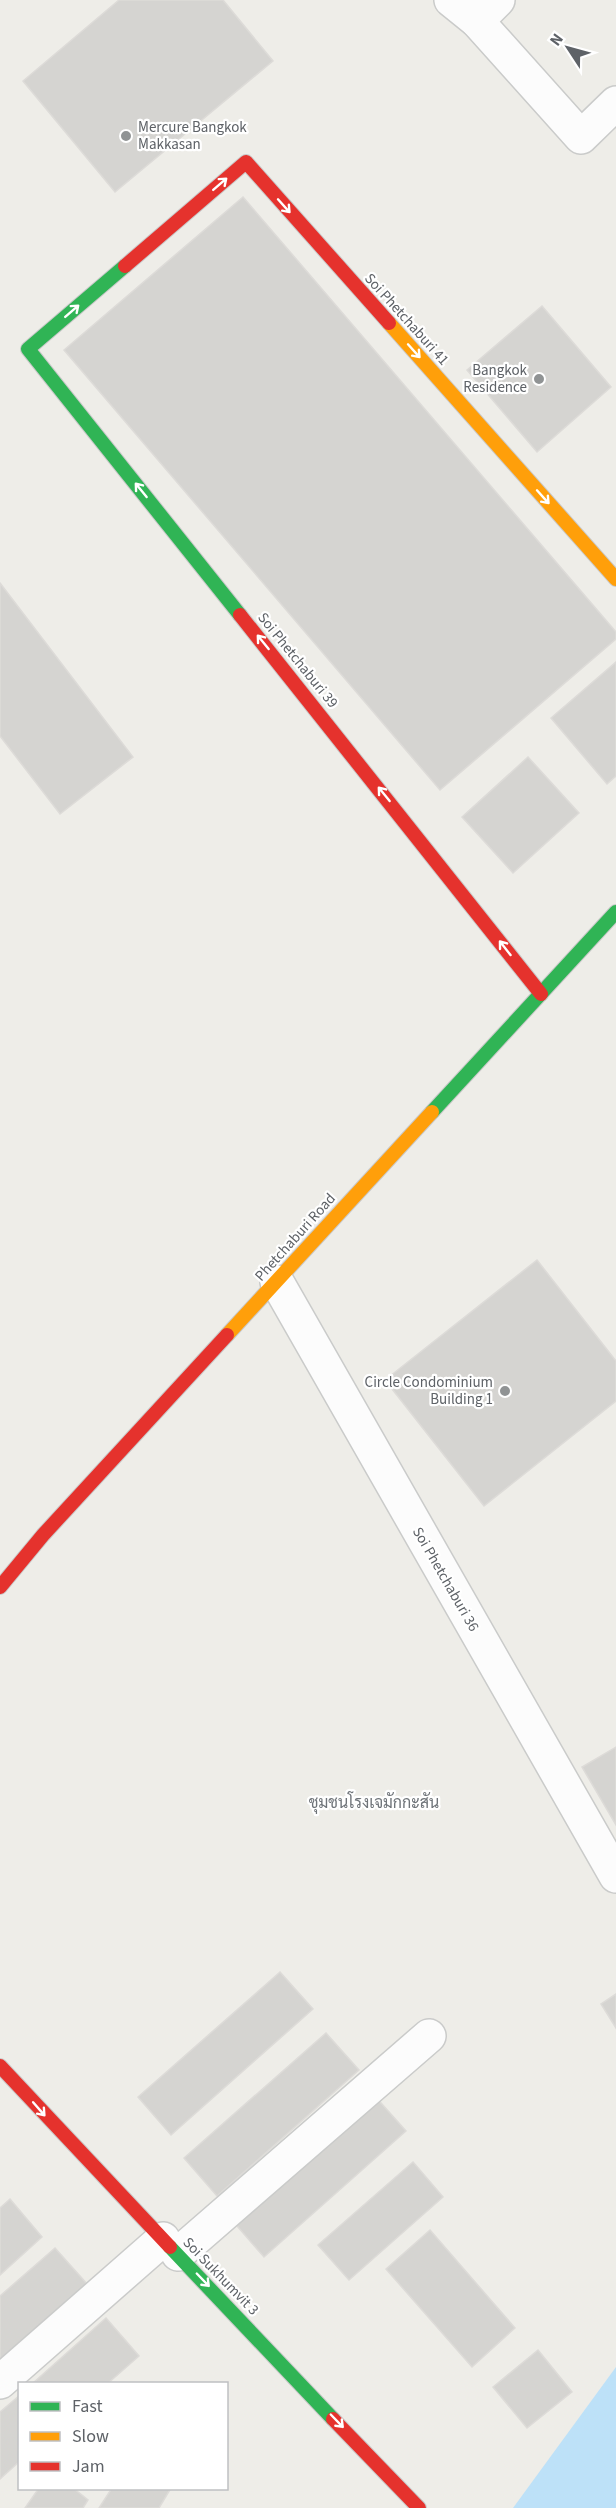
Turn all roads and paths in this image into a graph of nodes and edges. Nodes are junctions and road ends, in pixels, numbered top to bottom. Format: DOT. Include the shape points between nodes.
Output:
graph roads {
  1 [pos="451,0"];
  2 [pos="488,10"];
  3 [pos="616,103"];
  4 [pos="246,162"];
  5 [pos="616,579"];
  6 [pos="616,912"];
  7 [pos="541,994"];
  8 [pos="276,1282"];
  9 [pos="0,1587"];
  10 [pos="616,1876"];
  11 [pos="429,2036"];
  12 [pos="0,2066"];
  13 [pos="170,2247"];
  14 [pos="0,2382"];
  15 [pos="419,2508"];
  1 -- 2 [label="street"];
  2 -- 3 [label="street" via="581,137"];
  4 -- 5 [label="street, Soi Phetchaburi 41, one-way"];
  7 -- 4 [label="street, Soi Phetchaburi 39, one-way" via="28,349"];
  6 -- 7 [label="street, Phetchaburi Road"];
  7 -- 8 [label="street, Phetchaburi Road"];
  8 -- 9 [label="street, Phetchaburi Road"];
  8 -- 10 [label="street, Soi Phetchaburi 36"];
  11 -- 13 [label="street"];
  12 -- 13 [label="street, Soi Sukhumvit 3, one-way"];
  13 -- 14 [label="street"];
  13 -- 15 [label="street, Soi Sukhumvit 3, one-way"];
}
